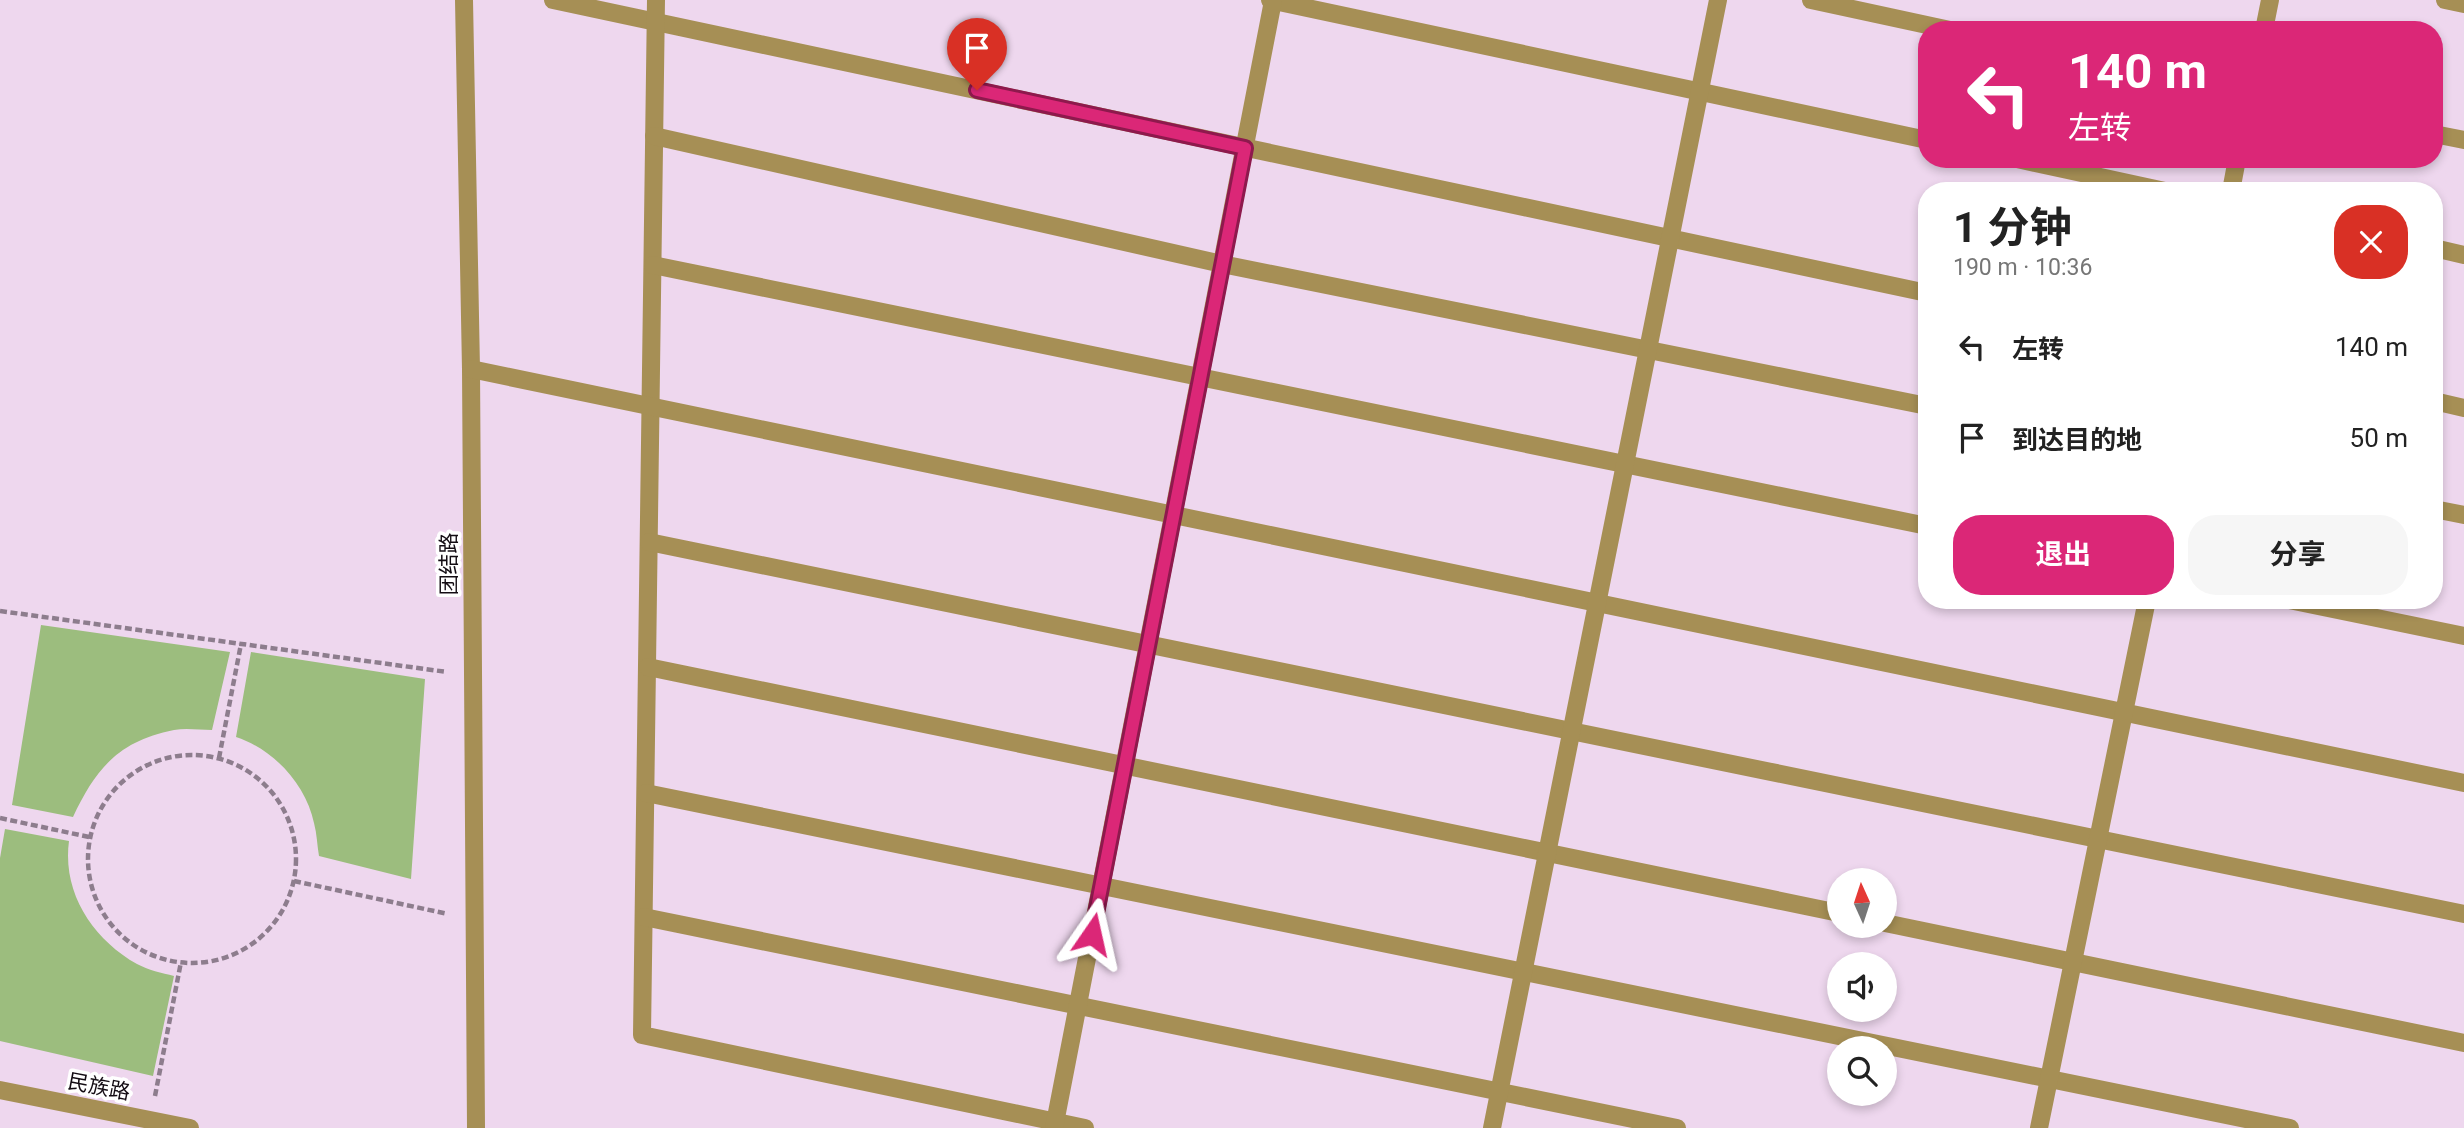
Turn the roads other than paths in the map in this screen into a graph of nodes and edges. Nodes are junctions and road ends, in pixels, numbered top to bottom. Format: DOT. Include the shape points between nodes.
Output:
graph roads {
  1 [pos="464,0"];
  2 [pos="553,0"];
  3 [pos="656,0"];
  4 [pos="1271,0"];
  5 [pos="1718,0"];
  6 [pos="1811,0"];
  7 [pos="2270,0"];
  8 [pos="2445,0"];
  9 [pos="2464,4"];
  10 [pos="2266,21"];
  11 [pos="656,22"];
  12 [pos="1918,23"];
  13 [pos="1700,92"];
  14 [pos="654,136"];
  15 [pos="2443,136"];
  16 [pos="1918,138"];
  17 [pos="2464,140"];
  18 [pos="1245,148"];
  19 [pos="2059,168"];
  20 [pos="2123,182"];
  21 [pos="1670,238"];
  22 [pos="2443,250"];
  23 [pos="2464,255"];
  24 [pos="1222,264"];
  25 [pos="653,265"];
  26 [pos="1918,291"];
  27 [pos="1648,350"];
  28 [pos="471,369"];
  29 [pos="1200,377"];
  30 [pos="2443,403"];
  31 [pos="1918,404"];
  32 [pos="651,406"];
  33 [pos="2464,408"];
  34 [pos="1625,464"];
  35 [pos="2443,510"];
  36 [pos="1173,514"];
  37 [pos="2464,514"];
  38 [pos="1918,524"];
  39 [pos="649,542"];
  40 [pos="1597,603"];
  41 [pos="2145,609"];
  42 [pos="2333,609"];
  43 [pos="2464,636"];
  44 [pos="1148,644"];
  45 [pos="648,667"];
  46 [pos="2124,712"];
  47 [pos="1572,731"];
  48 [pos="1124,765"];
  49 [pos="2464,783"];
  50 [pos="646,793"];
  51 [pos="2099,839"];
  52 [pos="1547,853"];
  53 [pos="1101,886"];
  54 [pos="1827,911"];
  55 [pos="2464,914"];
  56 [pos="644,917"];
  57 [pos="1897,925"];
  58 [pos="2073,962"];
  59 [pos="1523,972"];
  60 [pos="1078,1005"];
  61 [pos="2464,1043"];
  62 [pos="2049,1079"];
  63 [pos="0,1090"];
  64 [pos="1499,1092"];
  65 [pos="1055,1125"];
  66 [pos="190,1128"];
  67 [pos="476,1128"];
  68 [pos="1085,1128"];
  69 [pos="1492,1128"];
  70 [pos="1677,1128"];
  71 [pos="2039,1128"];
  72 [pos="2290,1128"];
  1 -- 28 [label="street, 团结路"];
  2 -- 11 [label="street"];
  3 -- 11 [label="street"];
  4 -- 13 [label="street"];
  4 -- 18 [label="street"];
  5 -- 13 [label="street"];
  6 -- 12 [label="street"];
  7 -- 10 [label="street"];
  8 -- 9 [label="street"];
  11 -- 14 [label="street"];
  11 -- 18 [label="street"];
  13 -- 16 [label="street"];
  13 -- 21 [label="street"];
  14 -- 24 [label="street"];
  14 -- 25 [label="street"];
  15 -- 17 [label="street"];
  18 -- 21 [label="street"];
  18 -- 24 [label="street"];
  19 -- 20 [label="street"];
  21 -- 26 [label="street"];
  21 -- 27 [label="street"];
  22 -- 23 [label="street"];
  24 -- 27 [label="street"];
  24 -- 29 [label="street"];
  25 -- 29 [label="street"];
  25 -- 32 [label="street"];
  27 -- 31 [label="street"];
  27 -- 34 [label="street"];
  28 -- 32 [label="street"];
  28 -- 67 [label="street, 团结路"];
  29 -- 34 [label="street"];
  29 -- 36 [label="street"];
  30 -- 33 [label="street"];
  32 -- 36 [label="street"];
  32 -- 39 [label="street"];
  34 -- 38 [label="street"];
  34 -- 40 [label="street"];
  35 -- 37 [label="street"];
  36 -- 40 [label="street"];
  36 -- 44 [label="street"];
  39 -- 44 [label="street"];
  39 -- 45 [label="street"];
  40 -- 46 [label="street"];
  40 -- 47 [label="street"];
  41 -- 46 [label="street"];
  42 -- 43 [label="street"];
  44 -- 47 [label="street"];
  44 -- 48 [label="street"];
  45 -- 48 [label="street"];
  45 -- 50 [label="street"];
  46 -- 49 [label="street"];
  46 -- 51 [label="street"];
  47 -- 51 [label="street"];
  47 -- 52 [label="street"];
  48 -- 52 [label="street"];
  48 -- 53 [label="street"];
  50 -- 53 [label="street"];
  50 -- 56 [label="street"];
  51 -- 55 [label="street"];
  51 -- 58 [label="street"];
  52 -- 54 [label="street"];
  52 -- 59 [label="street"];
  53 -- 59 [label="street"];
  53 -- 60 [label="street"];
  56 -- 60 [label="street"];
  56 -- 65 [label="street" via="642,1035"];
  57 -- 58 [label="street"];
  58 -- 61 [label="street"];
  58 -- 62 [label="street"];
  59 -- 62 [label="street"];
  59 -- 64 [label="street"];
  60 -- 64 [label="street"];
  60 -- 65 [label="street"];
  62 -- 71 [label="street"];
  62 -- 72 [label="street"];
  63 -- 66 [label="street, 民族路"];
  64 -- 69 [label="street"];
  64 -- 70 [label="street"];
  65 -- 68 [label="street"];
}
